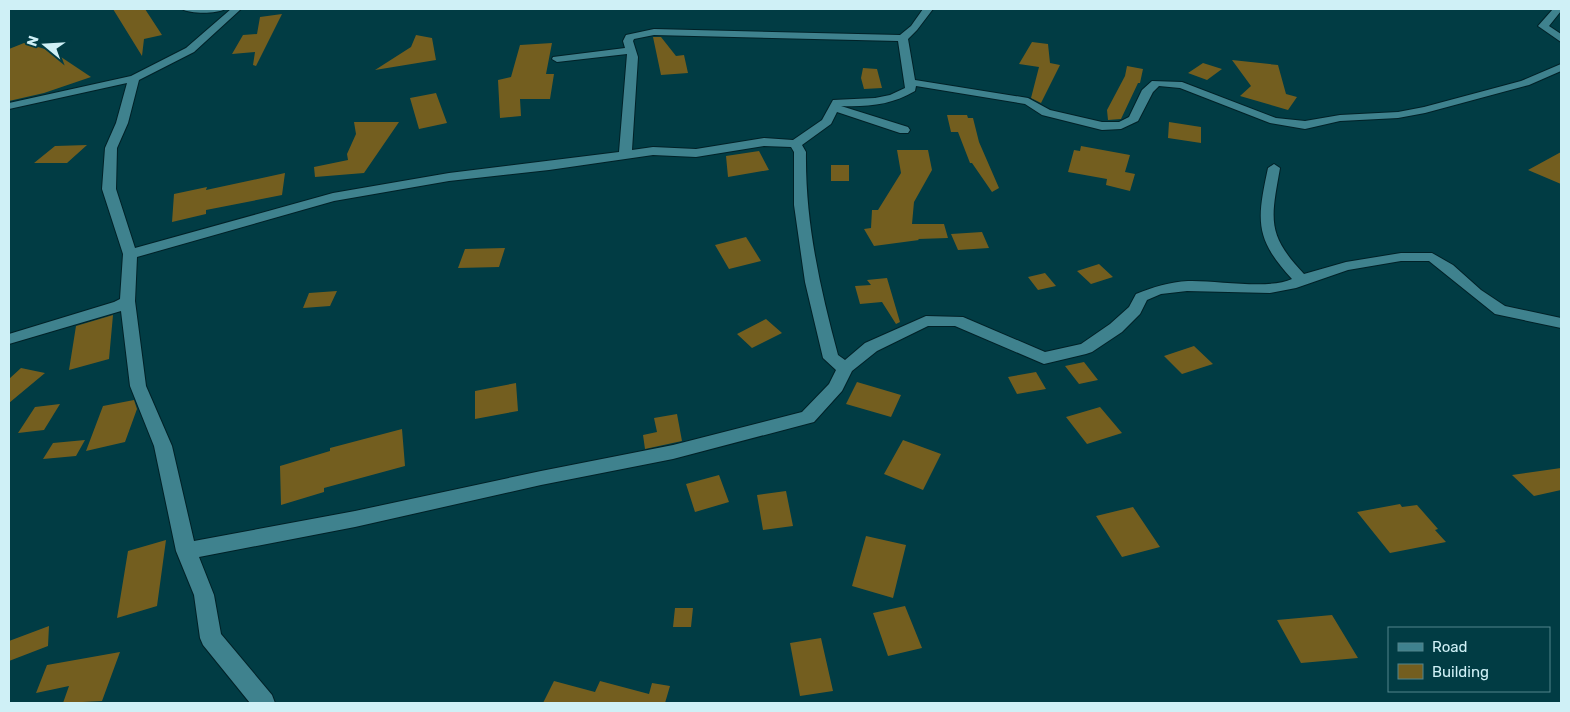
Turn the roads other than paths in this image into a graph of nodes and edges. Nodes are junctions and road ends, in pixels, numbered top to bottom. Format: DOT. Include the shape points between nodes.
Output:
graph roads {
  1 [pos="187,9"];
  2 [pos="220,9"];
  3 [pos="236,9"];
  4 [pos="928,9"];
  5 [pos="1558,9"];
  6 [pos="903,38"];
  7 [pos="1561,38"];
  8 [pos="631,50"];
  9 [pos="557,59"];
  10 [pos="1561,67"];
  11 [pos="134,78"];
  12 [pos="909,82"];
  13 [pos="9,106"];
  14 [pos="834,107"];
  15 [pos="904,130"];
  16 [pos="795,144"];
  17 [pos="625,155"];
  18 [pos="1274,168"];
  19 [pos="130,254"];
  20 [pos="1301,280"];
  21 [pos="127,301"];
  22 [pos="1561,323"];
  23 [pos="9,339"];
  24 [pos="845,368"];
  25 [pos="186,551"];
  26 [pos="264,703"];
  1 -- 2 [label="street"];
  3 -- 11 [label="street" via="190,50"];
  4 -- 6 [label="street"];
  5 -- 7 [label="street" via="1543,26"];
  6 -- 8 [label="street" via="660,34 630,37"];
  6 -- 12 [label="street"];
  8 -- 9 [label="street"];
  8 -- 17 [label="street"];
  10 -- 12 [label="street" via="1525,83 1425,110 1340,118 1304,125 1274,121 1189,87 1168,82 1156,82 1148,90 1134,119 1121,125 1102,126 1046,113 1028,100"];
  11 -- 13 [label="street"];
  11 -- 19 [label="street" via="122,123 111,148 108,188"];
  12 -- 14 [label="street" via="911,89 892,99 858,104 837,102"];
  14 -- 15 [label="street"];
  14 -- 16 [label="street" via="827,122"];
  16 -- 17 [label="street" via="764,142 696,153 653,151"];
  16 -- 24 [label="street" via="800,152 801,210 810,277 831,358"];
  17 -- 19 [label="street" via="449,177 333,197"];
  18 -- 20 [label="street" via="1269,197 1271,240 1285,263"];
  19 -- 21 [label="street"];
  20 -- 22 [label="street" via="1355,265 1401,257 1432,258 1500,310"];
  20 -- 24 [label="street" via="1270,288 1187,286 1158,290 1141,297 1135,310 1116,328 1086,348 1044,358 957,321 926,321 872,347"];
  21 -- 23 [label="street" via="120,306"];
  21 -- 25 [label="street" via="138,386 163,446"];
  24 -- 25 [label="street" via="836,387 808,417 673,452"];
  25 -- 26 [label="street" via="204,595 211,638"];
}
